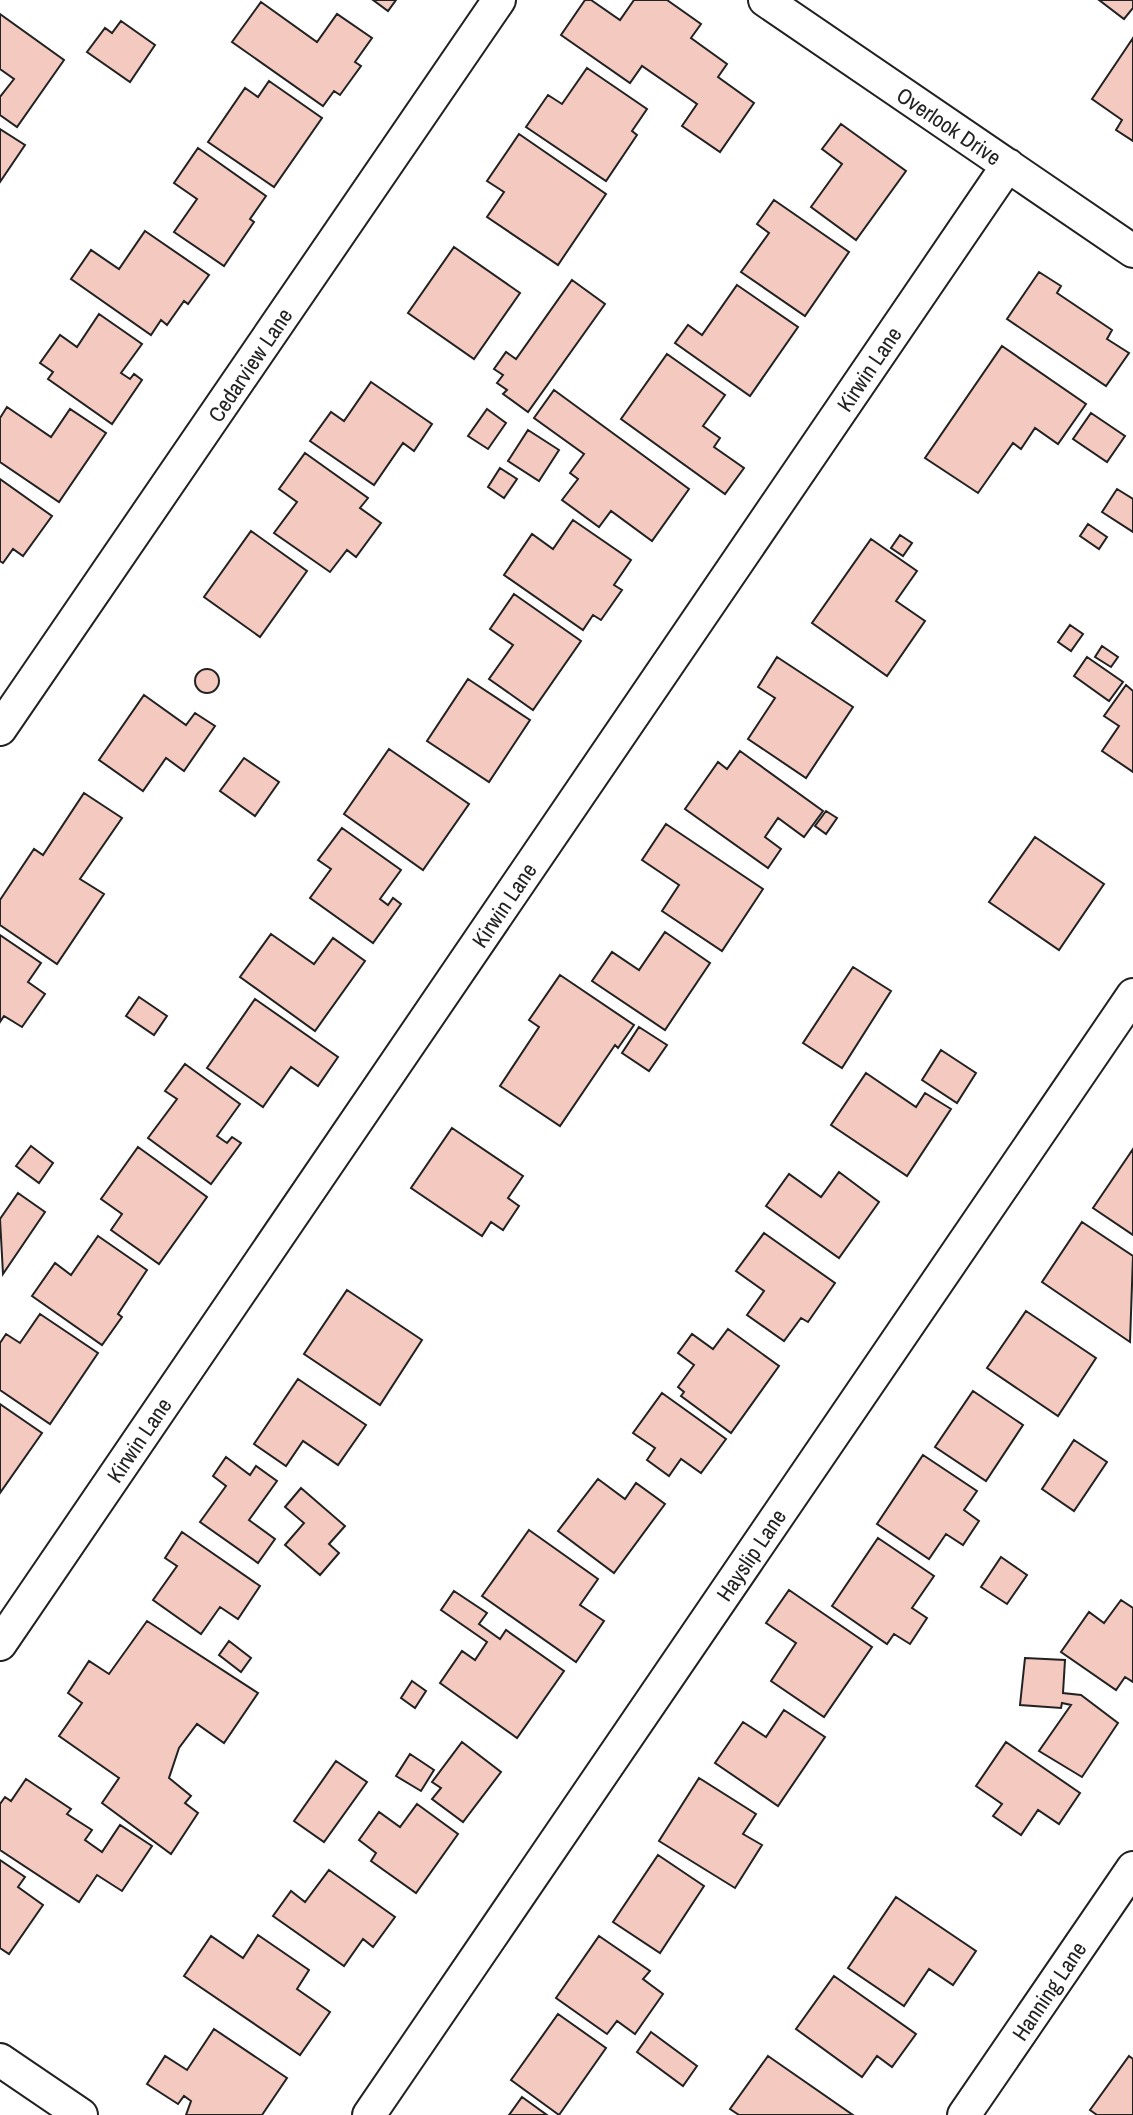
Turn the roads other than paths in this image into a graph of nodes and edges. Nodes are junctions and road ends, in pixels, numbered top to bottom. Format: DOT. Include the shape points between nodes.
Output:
graph roads {
  1 [pos="499,0"];
  2 [pos="765,0"];
  3 [pos="1008,165"];
  4 [pos="1133,251"];
  5 [pos="0,729"];
  6 [pos="1133,995"];
  7 [pos="0,1644"];
  8 [pos="1133,1868"];
  9 [pos="0,2060"];
  10 [pos="81,2115"];
  11 [pos="369,2115"];
  12 [pos="964,2115"];
  1 -- 5 [label="street, Cedarview Lane"];
  2 -- 3 [label="street, Overlook Drive"];
  3 -- 4 [label="street, Overlook Drive"];
  3 -- 7 [label="street, Kirwin Lane"];
  6 -- 11 [label="street, Hayslip Lane"];
  8 -- 12 [label="street, Hanning Lane"];
  9 -- 10 [label="street"];
}
